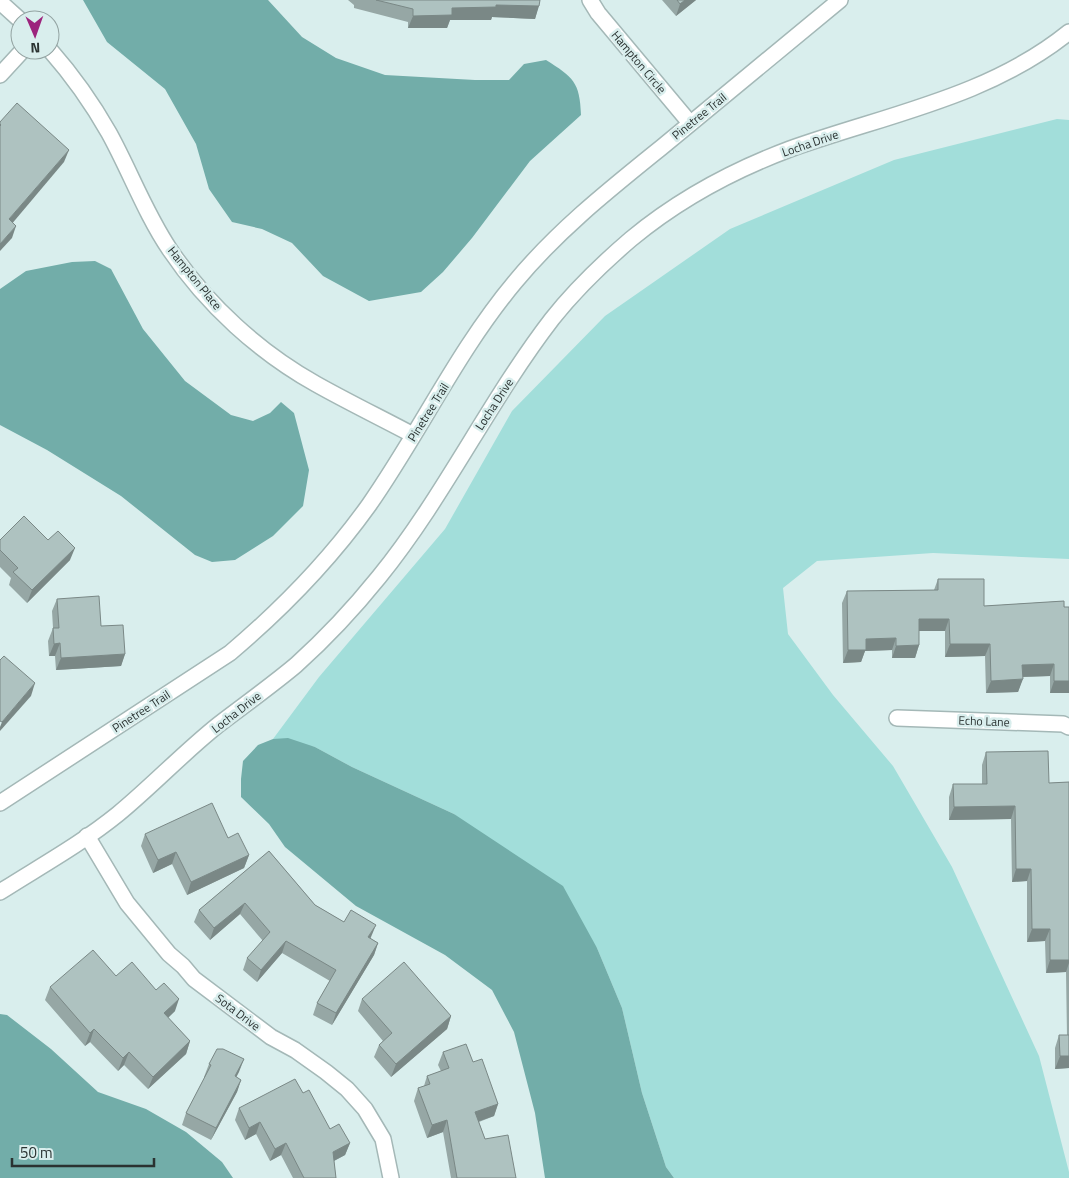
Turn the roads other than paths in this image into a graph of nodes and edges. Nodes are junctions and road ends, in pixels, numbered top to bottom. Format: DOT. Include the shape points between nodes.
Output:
graph roads {
  1 [pos="590,0"];
  2 [pos="840,0"];
  3 [pos="0,2"];
  4 [pos="10,11"];
  5 [pos="1069,32"];
  6 [pos="13,60"];
  7 [pos="58,60"];
  8 [pos="0,75"];
  9 [pos="690,123"];
  10 [pos="413,435"];
  11 [pos="897,718"];
  12 [pos="1069,727"];
  13 [pos="0,803"];
  14 [pos="87,836"];
  15 [pos="0,892"];
  16 [pos="391,1178"];
  1 -- 9 [label="street, Hampton Circle"];
  2 -- 9 [label="street, Pinetree Trail"];
  3 -- 4 [label="street"];
  5 -- 14 [label="street, Locha Drive" via="1021,64 986,82 757,162 708,187 661,216 632,239 591,276 554,317 521,362 413,532 342,620 296,664"];
  6 -- 8 [label="street"];
  7 -- 10 [label="street, Hampton Place" via="83,91 109,134 145,208 170,250 201,290 235,325 274,356 315,384"];
  9 -- 10 [label="street, Pinetree Trail" via="568,226 515,282 481,328"];
  10 -- 13 [label="street, Pinetree Trail" via="370,504 337,548 262,626 230,653"];
  11 -- 12 [label="street, Echo Lane" via="1064,724"];
  14 -- 15 [label="street, Locha Drive"];
  14 -- 16 [label="street, Sota Drive" via="127,903 194,979 271,1037 326,1072 359,1102 383,1140"];
}
